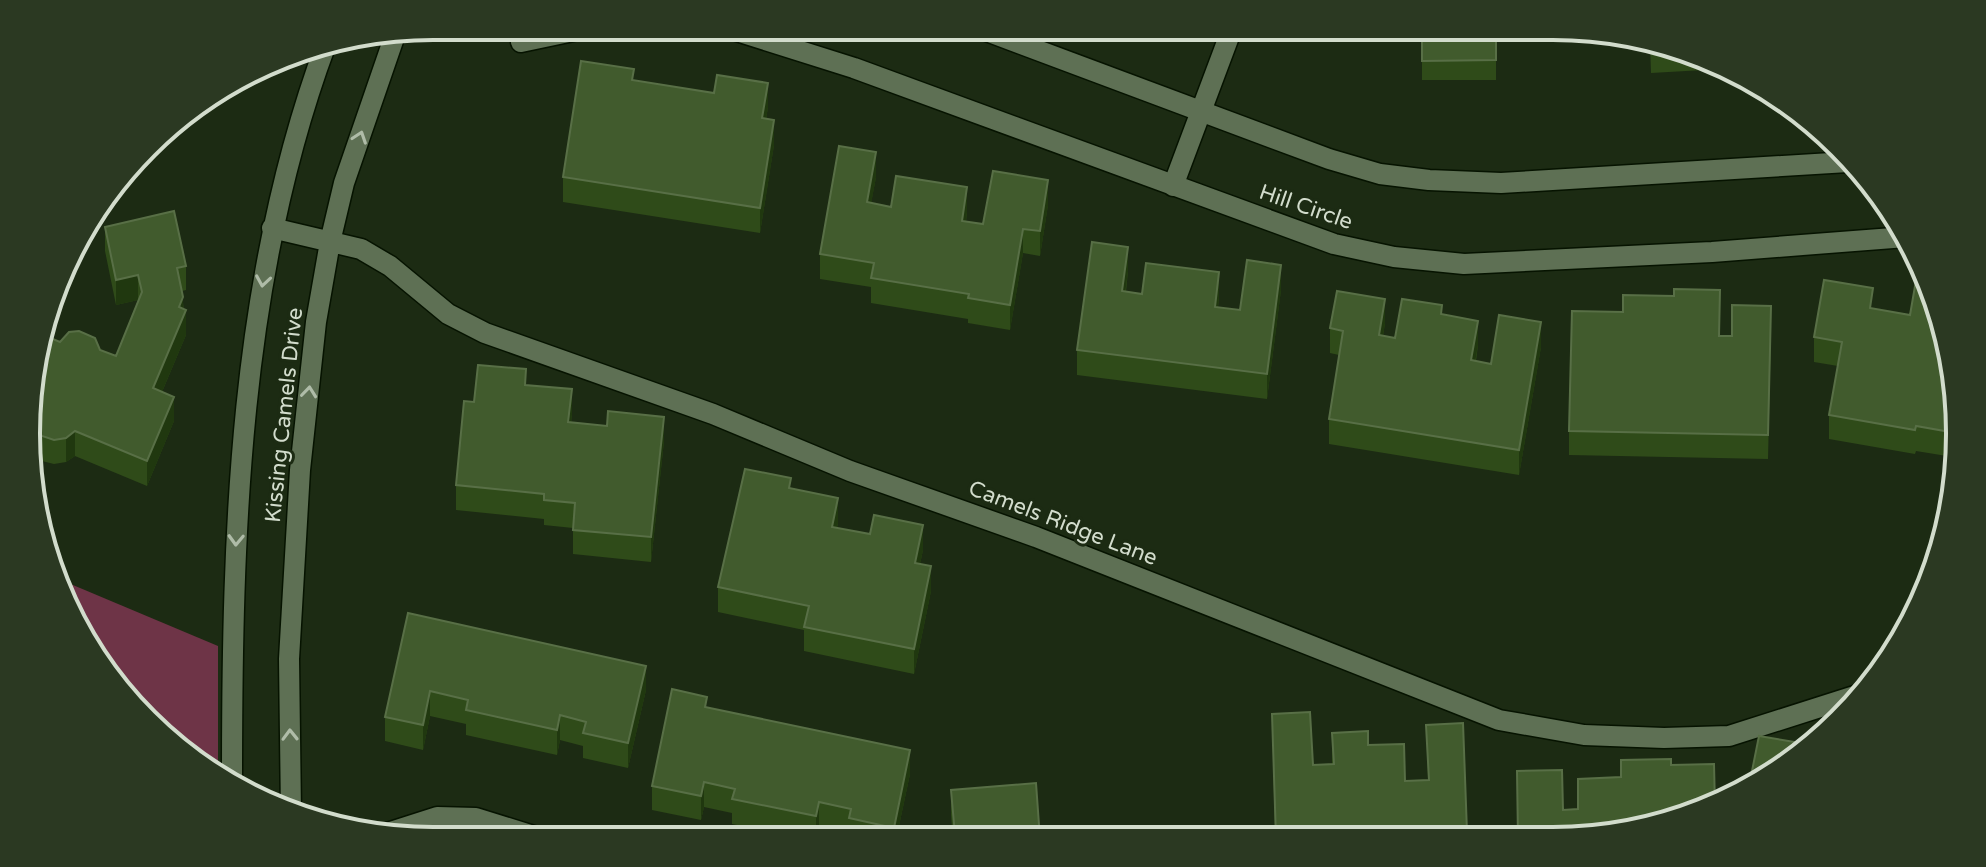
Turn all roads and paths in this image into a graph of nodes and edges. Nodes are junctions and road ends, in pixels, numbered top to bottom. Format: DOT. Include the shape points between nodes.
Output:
graph roads {
  1 [pos="530,40"];
  2 [pos="765,40"];
  3 [pos="1010,40"];
  4 [pos="1228,40"];
  5 [pos="392,42"];
  6 [pos="521,42"];
  7 [pos="322,56"];
  8 [pos="1200,112"];
  9 [pos="1838,163"];
  10 [pos="1173,186"];
  11 [pos="272,228"];
  12 [pos="1894,238"];
  13 [pos="330,242"];
  14 [pos="1842,700"];
  15 [pos="232,771"];
  16 [pos="291,800"];
  17 [pos="406,826"];
  18 [pos="508,827"];
  1 -- 6 [label="street"];
  2 -- 10 [label="street, Hill Circle"];
  3 -- 8 [label="street"];
  4 -- 8 [label="street"];
  13 -- 5 [label="street, Kissing Camels Drive, one-way" via="344,183"];
  7 -- 11 [label="street, Kissing Camels Drive" via="289,155"];
  8 -- 9 [label="street" via="1329,159 1380,174 1429,180 1501,183"];
  8 -- 10 [label="street"];
  10 -- 12 [label="street, Hill Circle" via="1334,244 1464,264"];
  11 -- 13 [label="street, Camels Ridge Lane"];
  11 -- 15 [label="street, Kissing Camels Drive, one-way" via="237,519"];
  13 -- 14 [label="street, Camels Ridge Lane" via="361,249 390,266 448,314 485,333 1036,537 1499,720 1584,735 1729,736"];
  16 -- 13 [label="street, Kissing Camels Drive, one-way" via="289,659 300,470"];
  17 -- 18 [label="lane" via="437,816 476,817"];
}
